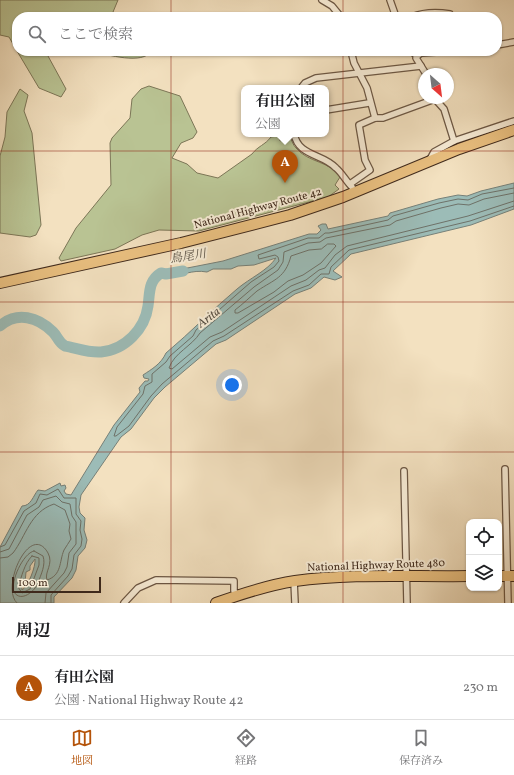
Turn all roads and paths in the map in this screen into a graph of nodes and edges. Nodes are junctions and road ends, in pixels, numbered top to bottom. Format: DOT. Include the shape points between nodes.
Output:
graph roads {
  1 [pos="322,0"];
  2 [pos="390,0"];
  3 [pos="337,12"];
  4 [pos="394,12"];
  5 [pos="514,42"];
  6 [pos="502,44"];
  7 [pos="353,56"];
  8 [pos="417,56"];
  9 [pos="421,66"];
  10 [pos="359,73"];
  11 [pos="303,85"];
  12 [pos="369,103"];
  13 [pos="419,104"];
  14 [pos="440,104"];
  15 [pos="329,110"];
  16 [pos="375,118"];
  17 [pos="514,121"];
  18 [pos="514,130"];
  19 [pos="296,137"];
  20 [pos="454,141"];
  21 [pos="428,163"];
  22 [pos="353,188"];
  23 [pos="0,283"];
  24 [pos="505,470"];
  25 [pos="404,471"];
  26 [pos="466,576"];
  27 [pos="507,576"];
  28 [pos="406,577"];
  29 [pos="294,582"];
  30 [pos="237,595"];
  31 [pos="124,603"];
  32 [pos="216,603"];
  33 [pos="295,603"];
  34 [pos="407,603"];
  35 [pos="508,603"];
  1 -- 3 [label="street"];
  2 -- 4 [label="street"];
  5 -- 6 [label="street"];
  7 -- 10 [label="street"];
  8 -- 9 [label="street"];
  9 -- 10 [label="street"];
  10 -- 11 [label="street" via="316,78"];
  10 -- 12 [label="street"];
  12 -- 15 [label="street"];
  12 -- 16 [label="street"];
  13 -- 16 [label="street" via="383,118"];
  14 -- 20 [label="street" via="444,109"];
  16 -- 22 [label="street" via="359,125 365,160 370,170"];
  17 -- 20 [label="street"];
  18 -- 21 [label="highway, National Highway Route 42"];
  19 -- 22 [label="street" via="306,153 331,164"];
  20 -- 21 [label="street" via="434,152"];
  21 -- 22 [label="highway, National Highway Route 42"];
  22 -- 23 [label="highway, National Highway Route 42" via="290,215"];
  24 -- 27 [label="street"];
  25 -- 28 [label="street"];
  26 -- 28 [label="highway, National Highway Route 480"];
  27 -- 35 [label="street"];
  28 -- 29 [label="highway, National Highway Route 480"];
  28 -- 34 [label="street"];
  29 -- 30 [label="highway, National Highway Route 480"];
  29 -- 33 [label="street"];
  30 -- 31 [label="street" via="234,591 234,581 156,580 138,588"];
  30 -- 32 [label="highway, National Highway Route 480"];
}
